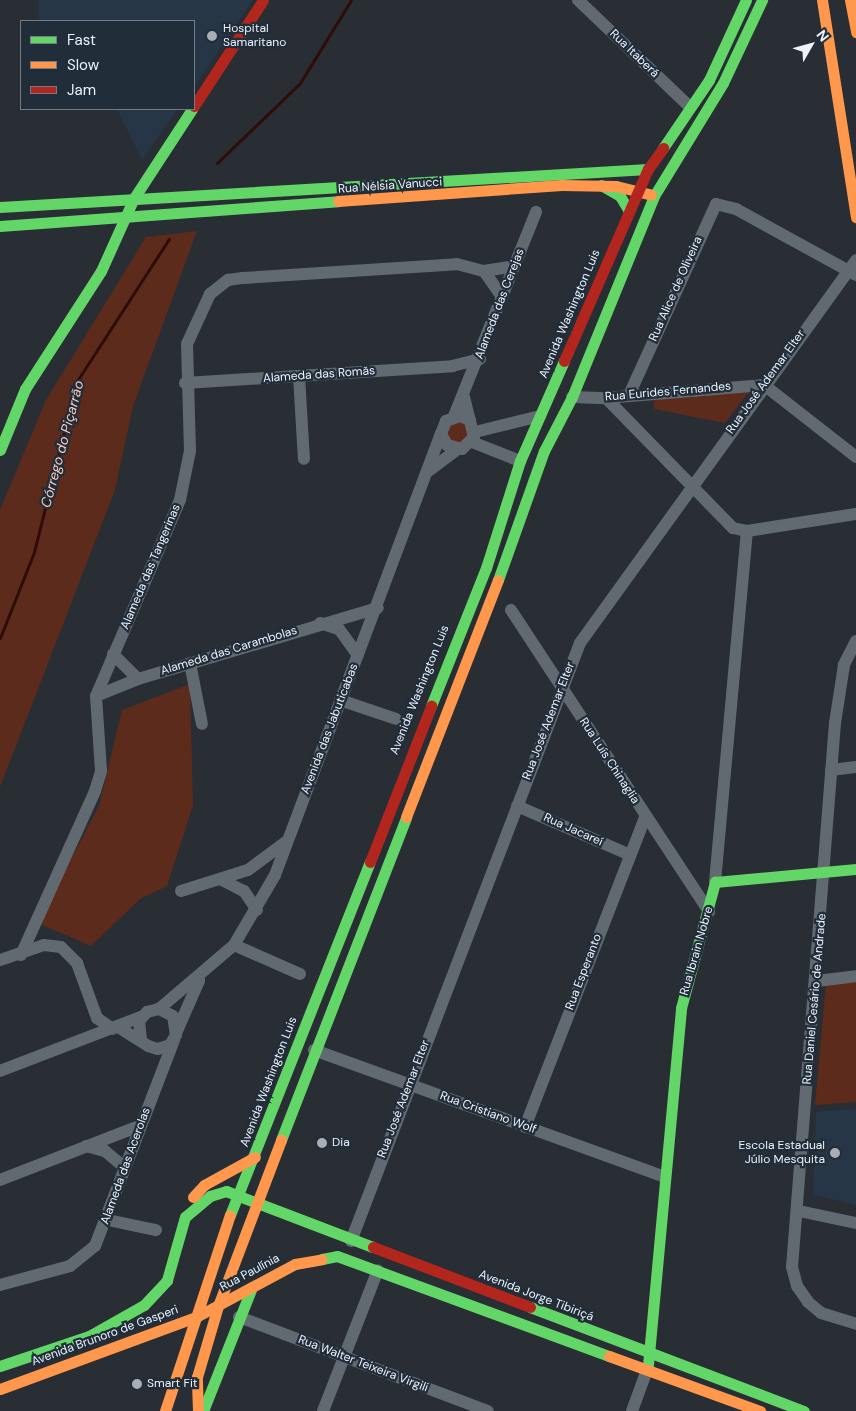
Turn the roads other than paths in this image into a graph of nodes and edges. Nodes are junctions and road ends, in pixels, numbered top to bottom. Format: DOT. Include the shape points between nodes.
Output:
graph roads {
  1 [pos="262,0"];
  2 [pos="578,0"];
  3 [pos="746,0"];
  4 [pos="762,0"];
  5 [pos="822,0"];
  6 [pos="850,0"];
  7 [pos="856,32"];
  8 [pos="195,104"];
  9 [pos="690,107"];
  10 [pos="191,110"];
  11 [pos="840,110"];
  12 [pos="856,128"];
  13 [pos="648,169"];
  14 [pos="150,172"];
  15 [pos="601,185"];
  16 [pos="638,189"];
  17 [pos="654,196"];
  18 [pos="134,198"];
  19 [pos="174,198"];
  20 [pos="0,207"];
  21 [pos="629,211"];
  22 [pos="536,212"];
  23 [pos="856,217"];
  24 [pos="125,219"];
  25 [pos="0,226"];
  26 [pos="856,260"];
  27 [pos="514,266"];
  28 [pos="484,271"];
  29 [pos="852,272"];
  30 [pos="502,297"];
  31 [pos="480,359"];
  32 [pos="452,366"];
  33 [pos="562,372"];
  34 [pos="299,376"];
  35 [pos="578,380"];
  36 [pos="185,383"];
  37 [pos="764,385"];
  38 [pos="466,392"];
  39 [pos="629,395"];
  40 [pos="572,397"];
  41 [pos="606,398"];
  42 [pos="454,416"];
  43 [pos="540,416"];
  44 [pos="4,431"];
  45 [pos="472,431"];
  46 [pos="441,434"];
  47 [pos="0,450"];
  48 [pos="458,450"];
  49 [pos="544,451"];
  50 [pos="856,457"];
  51 [pos="304,459"];
  52 [pos="520,461"];
  53 [pos="430,470"];
  54 [pos="690,486"];
  55 [pos="856,514"];
  56 [pos="748,531"];
  57 [pos="378,608"];
  58 [pos="511,610"];
  59 [pos="320,623"];
  60 [pos="856,641"];
  61 [pos="114,654"];
  62 [pos="358,656"];
  63 [pos="190,663"];
  64 [pos="138,679"];
  65 [pos="562,687"];
  66 [pos="96,696"];
  67 [pos="340,700"];
  68 [pos="396,719"];
  69 [pos="202,724"];
  70 [pos="856,767"];
  71 [pos="831,770"];
  72 [pos="517,806"];
  73 [pos="645,817"];
  74 [pos="287,841"];
  75 [pos="628,854"];
  76 [pos="856,869"];
  77 [pos="826,872"];
  78 [pos="222,880"];
  79 [pos="715,882"];
  80 [pos="181,891"];
  81 [pos="257,910"];
  82 [pos="709,912"];
  83 [pos="234,945"];
  84 [pos="21,955"];
  85 [pos="0,960"];
  86 [pos="204,973"];
  87 [pos="300,974"];
  88 [pos="856,976"];
  89 [pos="817,981"];
  90 [pos="159,1009"];
  91 [pos="143,1016"];
  92 [pos="97,1018"];
  93 [pos="116,1028"];
  94 [pos="176,1035"];
  95 [pos="90,1038"];
  96 [pos="141,1039"];
  97 [pos="152,1048"];
  98 [pos="314,1050"];
  99 [pos="0,1071"];
  100 [pos="164,1072"];
  101 [pos="410,1084"];
  102 [pos="139,1126"];
  103 [pos="525,1127"];
  104 [pos="86,1146"];
  105 [pos="255,1157"];
  106 [pos="124,1167"];
  107 [pos="662,1176"];
  108 [pos="0,1180"];
  109 [pos="238,1194"];
  110 [pos="259,1202"];
  111 [pos="799,1211"];
  112 [pos="230,1215"];
  113 [pos="184,1217"];
  114 [pos="108,1220"];
  115 [pos="856,1223"];
  116 [pos="156,1230"];
  117 [pos="313,1237"];
  118 [pos="351,1241"];
  119 [pos="295,1264"];
  120 [pos="378,1270"];
  121 [pos="0,1285"];
  122 [pos="226,1286"];
  123 [pos="252,1287"];
  124 [pos="144,1305"];
  125 [pos="218,1306"];
  126 [pos="196,1317"];
  127 [pos="239,1317"];
  128 [pos="856,1324"];
  129 [pos="158,1332"];
  130 [pos="187,1354"];
  131 [pos="651,1354"];
  132 [pos="344,1358"];
  133 [pos="0,1366"];
  134 [pos="647,1370"];
  135 [pos="0,1388"];
  136 [pos="758,1394"];
  137 [pos="754,1410"];
  138 [pos="164,1411"];
  139 [pos="198,1411"];
  140 [pos="203,1411"];
  141 [pos="323,1411"];
  142 [pos="488,1411"];
  143 [pos="632,1411"];
  144 [pos="804,1411"];
  1 -- 8 [label="main road"];
  2 -- 9 [label="street, Rua Itaberá"];
  3 -- 9 [label="main road, Avenida Washington Luis" via="709,80"];
  4 -- 17 [label="main road" via="723,83"];
  5 -- 11 [label="main road"];
  6 -- 7 [label="main road"];
  9 -- 13 [label="main road, Avenida Washington Luis"];
  10 -- 14 [label="main road"];
  11 -- 12 [label="main road"];
  11 -- 23 [label="main road"];
  13 -- 16 [label="main road, Avenida Washington Luis"];
  13 -- 19 [label="main road, Rua Nélsia Vanucci" via="515,174"];
  14 -- 18 [label="main road"];
  14 -- 19 [label="main road"];
  15 -- 16 [label="main road, Rua Nélsia Vanucci"];
  15 -- 21 [label="main road" via="620,196"];
  15 -- 24 [label="main road, Rua Nélsia Vanucci"];
  16 -- 17 [label="main road, Rua Nélsia Vanucci"];
  16 -- 21 [label="main road, Avenida Washington Luis"];
  17 -- 35 [label="main road"];
  18 -- 19 [label="main road, Rua Nélsia Vanucci"];
  18 -- 20 [label="main road, Rua Nélsia Vanucci"];
  18 -- 24 [label="main road"];
  21 -- 33 [label="main road, Avenida Washington Luis"];
  22 -- 27 [label="street, Alameda das Cerejas"];
  24 -- 25 [label="main road, Rua Nélsia Vanucci"];
  24 -- 44 [label="main road" via="101,271 55,336"];
  26 -- 29 [label="street, Rua José Ademar Elter"];
  27 -- 28 [label="street, Alameda das Tangerinas"];
  27 -- 30 [label="street, Alameda das Cerejas"];
  28 -- 30 [label="street"];
  28 -- 36 [label="street, Alameda das Tangerinas" via="471,265 441,264 228,280 210,294 198,311 187,344"];
  29 -- 37 [label="street, Rua José Ademar Elter"];
  29 -- 39 [label="street, Rua Alice de Oliveira" via="736,209 722,203 711,208"];
  30 -- 31 [label="street, Alameda das Cerejas"];
  31 -- 32 [label="street, Alameda das Romãs"];
  31 -- 38 [label="street, Alameda das Cerejas"];
  32 -- 34 [label="street, Alameda das Romãs"];
  32 -- 38 [label="street"];
  33 -- 35 [label="main road" via="572,372"];
  33 -- 43 [label="main road, Avenida Washington Luis"];
  34 -- 36 [label="street, Alameda das Romãs"];
  34 -- 51 [label="street"];
  35 -- 40 [label="main road"];
  36 -- 61 [label="street, Alameda das Tangerinas" via="190,452 180,500"];
  37 -- 39 [label="street, Rua Eurides Fernandes"];
  37 -- 50 [label="street"];
  37 -- 54 [label="street, Rua José Ademar Elter"];
  38 -- 42 [label="street, Alameda das Cerejas"];
  38 -- 45 [label="street"];
  39 -- 41 [label="street, Rua Eurides Fernandes"];
  40 -- 41 [label="street, Rua Eurides Fernandes"];
  40 -- 49 [label="main road"];
  41 -- 54 [label="street"];
  42 -- 45 [label="street"];
  42 -- 46 [label="street" via="446,421"];
  43 -- 45 [label="street"];
  43 -- 52 [label="main road, Avenida Washington Luis"];
  44 -- 47 [label="main road"];
  45 -- 48 [label="street"];
  45 -- 52 [label="street"];
  46 -- 48 [label="street" via="447,446"];
  46 -- 53 [label="street, Avenida das Jabuticabas"];
  48 -- 53 [label="street"];
  49 -- 52 [label="main road" via="530,463"];
  49 -- 98 [label="main road" via="450,712"];
  52 -- 105 [label="main road, Avenida Washington Luis" via="486,568 320,978 302,1038"];
  53 -- 57 [label="street, Avenida das Jabuticabas"];
  54 -- 56 [label="street" via="728,524"];
  54 -- 65 [label="street, Rua José Ademar Elter" via="587,629"];
  55 -- 56 [label="street"];
  56 -- 79 [label="street, Rua Ibrain Nobre"];
  57 -- 59 [label="street, Alameda das Carambolas"];
  57 -- 62 [label="street, Avenida das Jabuticabas"];
  58 -- 65 [label="street, Rua Luís Chinaglia"];
  59 -- 62 [label="street" via="339,629"];
  59 -- 63 [label="street, Alameda das Carambolas"];
  60 -- 71 [label="street, Rua Daniel Cesário de Andrade" via="844,665 838,694"];
  61 -- 64 [label="street"];
  61 -- 66 [label="street, Alameda das Tangerinas"];
  62 -- 67 [label="street, Avenida das Jabuticabas"];
  63 -- 64 [label="street, Alameda das Carambolas"];
  63 -- 69 [label="street"];
  64 -- 66 [label="street, Alameda das Carambolas"];
  65 -- 72 [label="street, Rua José Ademar Elter"];
  65 -- 73 [label="street, Rua Luís Chinaglia"];
  66 -- 84 [label="street, Alameda das Tangerinas" via="101,771"];
  67 -- 68 [label="street"];
  67 -- 74 [label="street, Avenida das Jabuticabas"];
  70 -- 71 [label="street"];
  71 -- 77 [label="street, Rua Daniel Cesário de Andrade"];
  72 -- 75 [label="street, Rua Jacareí"];
  72 -- 101 [label="street, Rua José Ademar Elter"];
  73 -- 75 [label="street, Rua Esperanto"];
  73 -- 82 [label="street, Rua Luís Chinaglia"];
  74 -- 78 [label="street" via="263,861"];
  74 -- 81 [label="street, Avenida das Jabuticabas"];
  75 -- 103 [label="street, Rua Esperanto"];
  76 -- 77 [label="main road"];
  77 -- 79 [label="main road"];
  77 -- 89 [label="street, Rua Daniel Cesário de Andrade"];
  78 -- 80 [label="street"];
  78 -- 81 [label="street" via="244,891"];
  79 -- 82 [label="main road, Rua Ibrain Nobre"];
  81 -- 83 [label="street, Avenida das Jabuticabas"];
  82 -- 107 [label="main road, Rua Ibrain Nobre" via="685,983"];
  83 -- 86 [label="street, Avenida das Jabuticabas"];
  83 -- 87 [label="street"];
  84 -- 85 [label="street"];
  84 -- 92 [label="street" via="44,944 68,952 77,963"];
  86 -- 90 [label="street, Avenida das Jabuticabas"];
  86 -- 94 [label="street, Alameda das Acerolas"];
  88 -- 89 [label="street"];
  89 -- 111 [label="street, Rua Daniel Cesário de Andrade"];
  90 -- 91 [label="street"];
  90 -- 94 [label="street" via="173,1016"];
  91 -- 93 [label="street"];
  91 -- 96 [label="street" via="138,1027"];
  92 -- 93 [label="street"];
  92 -- 95 [label="street"];
  93 -- 95 [label="street"];
  93 -- 96 [label="street"];
  94 -- 97 [label="street" via="165,1048"];
  94 -- 100 [label="street, Alameda das Acerolas"];
  95 -- 99 [label="street"];
  96 -- 97 [label="street"];
  97 -- 100 [label="street"];
  98 -- 101 [label="street, Rua Cristiano Wolf"];
  98 -- 110 [label="main road"];
  100 -- 102 [label="street, Alameda das Acerolas"];
  101 -- 103 [label="street, Rua Cristiano Wolf"];
  101 -- 118 [label="street, Rua José Ademar Elter"];
  102 -- 104 [label="street"];
  102 -- 106 [label="street, Alameda das Acerolas"];
  103 -- 107 [label="street, Rua Cristiano Wolf"];
  104 -- 106 [label="street" via="105,1150"];
  104 -- 108 [label="street"];
  105 -- 109 [label="main road, Avenida Washington Luis"];
  105 -- 113 [label="main road, Avenida Brunoro de Gasperi" via="204,1185 188,1204"];
  106 -- 114 [label="street, Alameda das Acerolas"];
  107 -- 131 [label="main road, Rua Ibrain Nobre"];
  109 -- 110 [label="main road"];
  109 -- 112 [label="main road, Avenida Washington Luis"];
  109 -- 113 [label="main road" via="226,1191 210,1196"];
  110 -- 117 [label="main road, Avenida Jorge Tibiriçá"];
  110 -- 122 [label="main road"];
  111 -- 115 [label="street"];
  111 -- 128 [label="street, Rua Daniel Cesário de Andrade" via="792,1267 797,1286 821,1312"];
  112 -- 122 [label="main road" via="214,1277 217,1284"];
  112 -- 126 [label="main road, Avenida Washington Luis"];
  113 -- 124 [label="main road, Avenida Brunoro de Gasperi" via="167,1280"];
  114 -- 116 [label="street"];
  114 -- 121 [label="street, Alameda das Acerolas" via="82,1259"];
  117 -- 118 [label="main road, Avenida Jorge Tibiriçá"];
  117 -- 119 [label="main road"];
  118 -- 131 [label="main road, Avenida Jorge Tibiriçá"];
  119 -- 120 [label="main road" via="338,1256"];
  119 -- 123 [label="main road, Rua Paulínia"];
  120 -- 132 [label="street"];
  120 -- 134 [label="main road"];
  122 -- 125 [label="main road"];
  123 -- 125 [label="main road, Rua Paulínia"];
  123 -- 127 [label="main road"];
  124 -- 129 [label="main road" via="159,1315"];
  124 -- 133 [label="main road, Avenida Brunoro de Gasperi" via="89,1336"];
  125 -- 126 [label="main road, Avenida Brunoro de Gasperi"];
  125 -- 139 [label="main road" via="197,1377"];
  126 -- 129 [label="main road, Avenida Brunoro de Gasperi"];
  126 -- 130 [label="main road, Avenida Washington Luis"];
  127 -- 132 [label="street, Rua Walter Teixeira Virgili"];
  127 -- 140 [label="main road"];
  129 -- 130 [label="main road" via="174,1336"];
  129 -- 135 [label="main road, Avenida Brunoro de Gasperi"];
  130 -- 138 [label="main road, Avenida Washington Luis"];
  131 -- 134 [label="main road, Rua Ibrain Nobre"];
  131 -- 136 [label="main road, Avenida Jorge Tibiriçá"];
  132 -- 141 [label="street"];
  132 -- 142 [label="street, Rua Walter Teixeira Virgili"];
  134 -- 137 [label="main road"];
  134 -- 143 [label="street"];
  136 -- 137 [label="street"];
  136 -- 144 [label="main road, Avenida Jorge Tibiriçá"];
}
